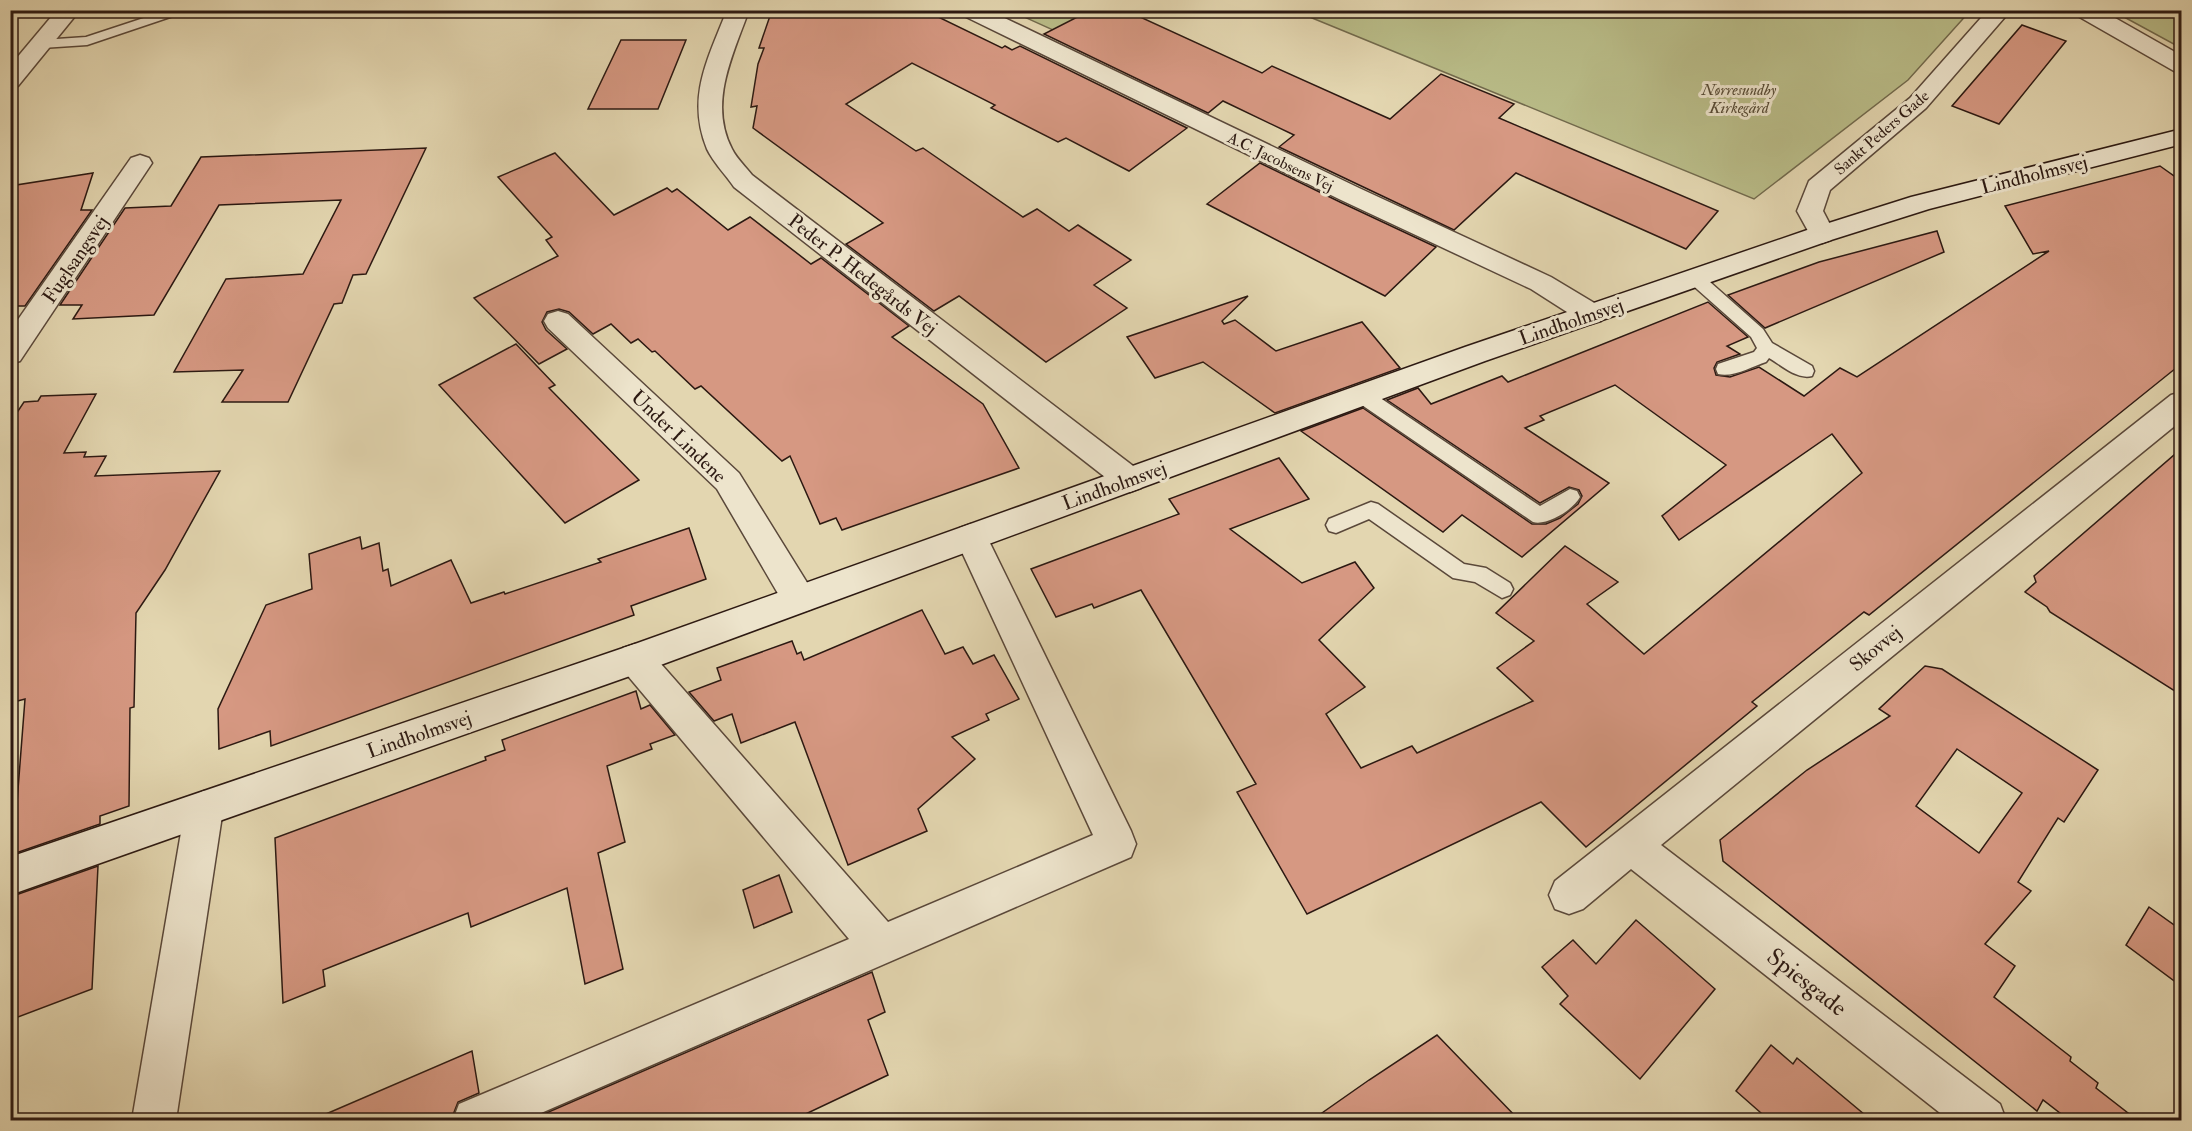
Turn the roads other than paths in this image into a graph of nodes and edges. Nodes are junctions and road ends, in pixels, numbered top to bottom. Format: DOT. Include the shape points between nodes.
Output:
graph roads {
  1 [pos="69,10"];
  2 [pos="184,10"];
  3 [pos="738,10"];
  4 [pos="970,10"];
  5 [pos="2000,10"];
  6 [pos="2084,10"];
  7 [pos="42,44"];
  8 [pos="2181,66"];
  9 [pos="10,81"];
  10 [pos="2181,136"];
  11 [pos="140,163"];
  12 [pos="1822,234"];
  13 [pos="1695,278"];
  14 [pos="1591,314"];
  15 [pos="558,321"];
  16 [pos="1766,348"];
  17 [pos="10,354"];
  18 [pos="1725,369"];
  19 [pos="1805,371"];
  20 [pos="1363,396"];
  21 [pos="2181,403"];
  22 [pos="1130,480"];
  23 [pos="1570,497"];
  24 [pos="1336,525"];
  25 [pos="970,537"];
  26 [pos="1502,589"];
  27 [pos="799,599"];
  28 [pos="635,659"];
  29 [pos="204,809"];
  30 [pos="1630,845"];
  31 [pos="10,876"];
  32 [pos="1569,895"];
  33 [pos="881,945"];
  34 [pos="154,1120"];
  35 [pos="475,1120"];
  36 [pos="1984,1120"];
  1 -- 7 [label="street"];
  2 -- 7 [label="lane" via="87,41"];
  3 -- 22 [label="street, Peder P. Hedegårds Vej" via="712,77 709,112 720,150 743,181"];
  4 -- 14 [label="street, A.C. Jacobsens Vej" via="1541,283"];
  5 -- 12 [label="street, Sankt Peders Gade" via="1918,103 1818,188 1810,211"];
  6 -- 8 [label="street"];
  7 -- 9 [label="street"];
  10 -- 12 [label="street, Lindholmsvej" via="1920,203"];
  11 -- 17 [label="street, Fuglsangsvej"];
  12 -- 13 [label="street, Lindholmsvej"];
  13 -- 14 [label="street, Lindholmsvej"];
  13 -- 16 [label="lane" via="1757,333"];
  14 -- 20 [label="street, Lindholmsvej"];
  15 -- 27 [label="street, Under Lindene" via="728,481"];
  16 -- 18 [label="lane" via="1760,357"];
  16 -- 19 [label="lane"];
  20 -- 22 [label="street, Lindholmsvej"];
  20 -- 23 [label="lane" via="1540,516"];
  21 -- 30 [label="street, Skovvej"];
  22 -- 25 [label="street, Lindholmsvej"];
  24 -- 26 [label="lane" via="1371,510 1460,572 1479,574"];
  25 -- 27 [label="street, Lindholmsvej"];
  25 -- 33 [label="street" via="1117,844"];
  27 -- 28 [label="street, Lindholmsvej"];
  28 -- 29 [label="street, Lindholmsvej"];
  28 -- 33 [label="street"];
  29 -- 31 [label="street, Lindholmsvej"];
  29 -- 34 [label="street"];
  30 -- 32 [label="street, Skovvej"];
  30 -- 36 [label="street, Spiesgade"];
  33 -- 35 [label="street"];
}
